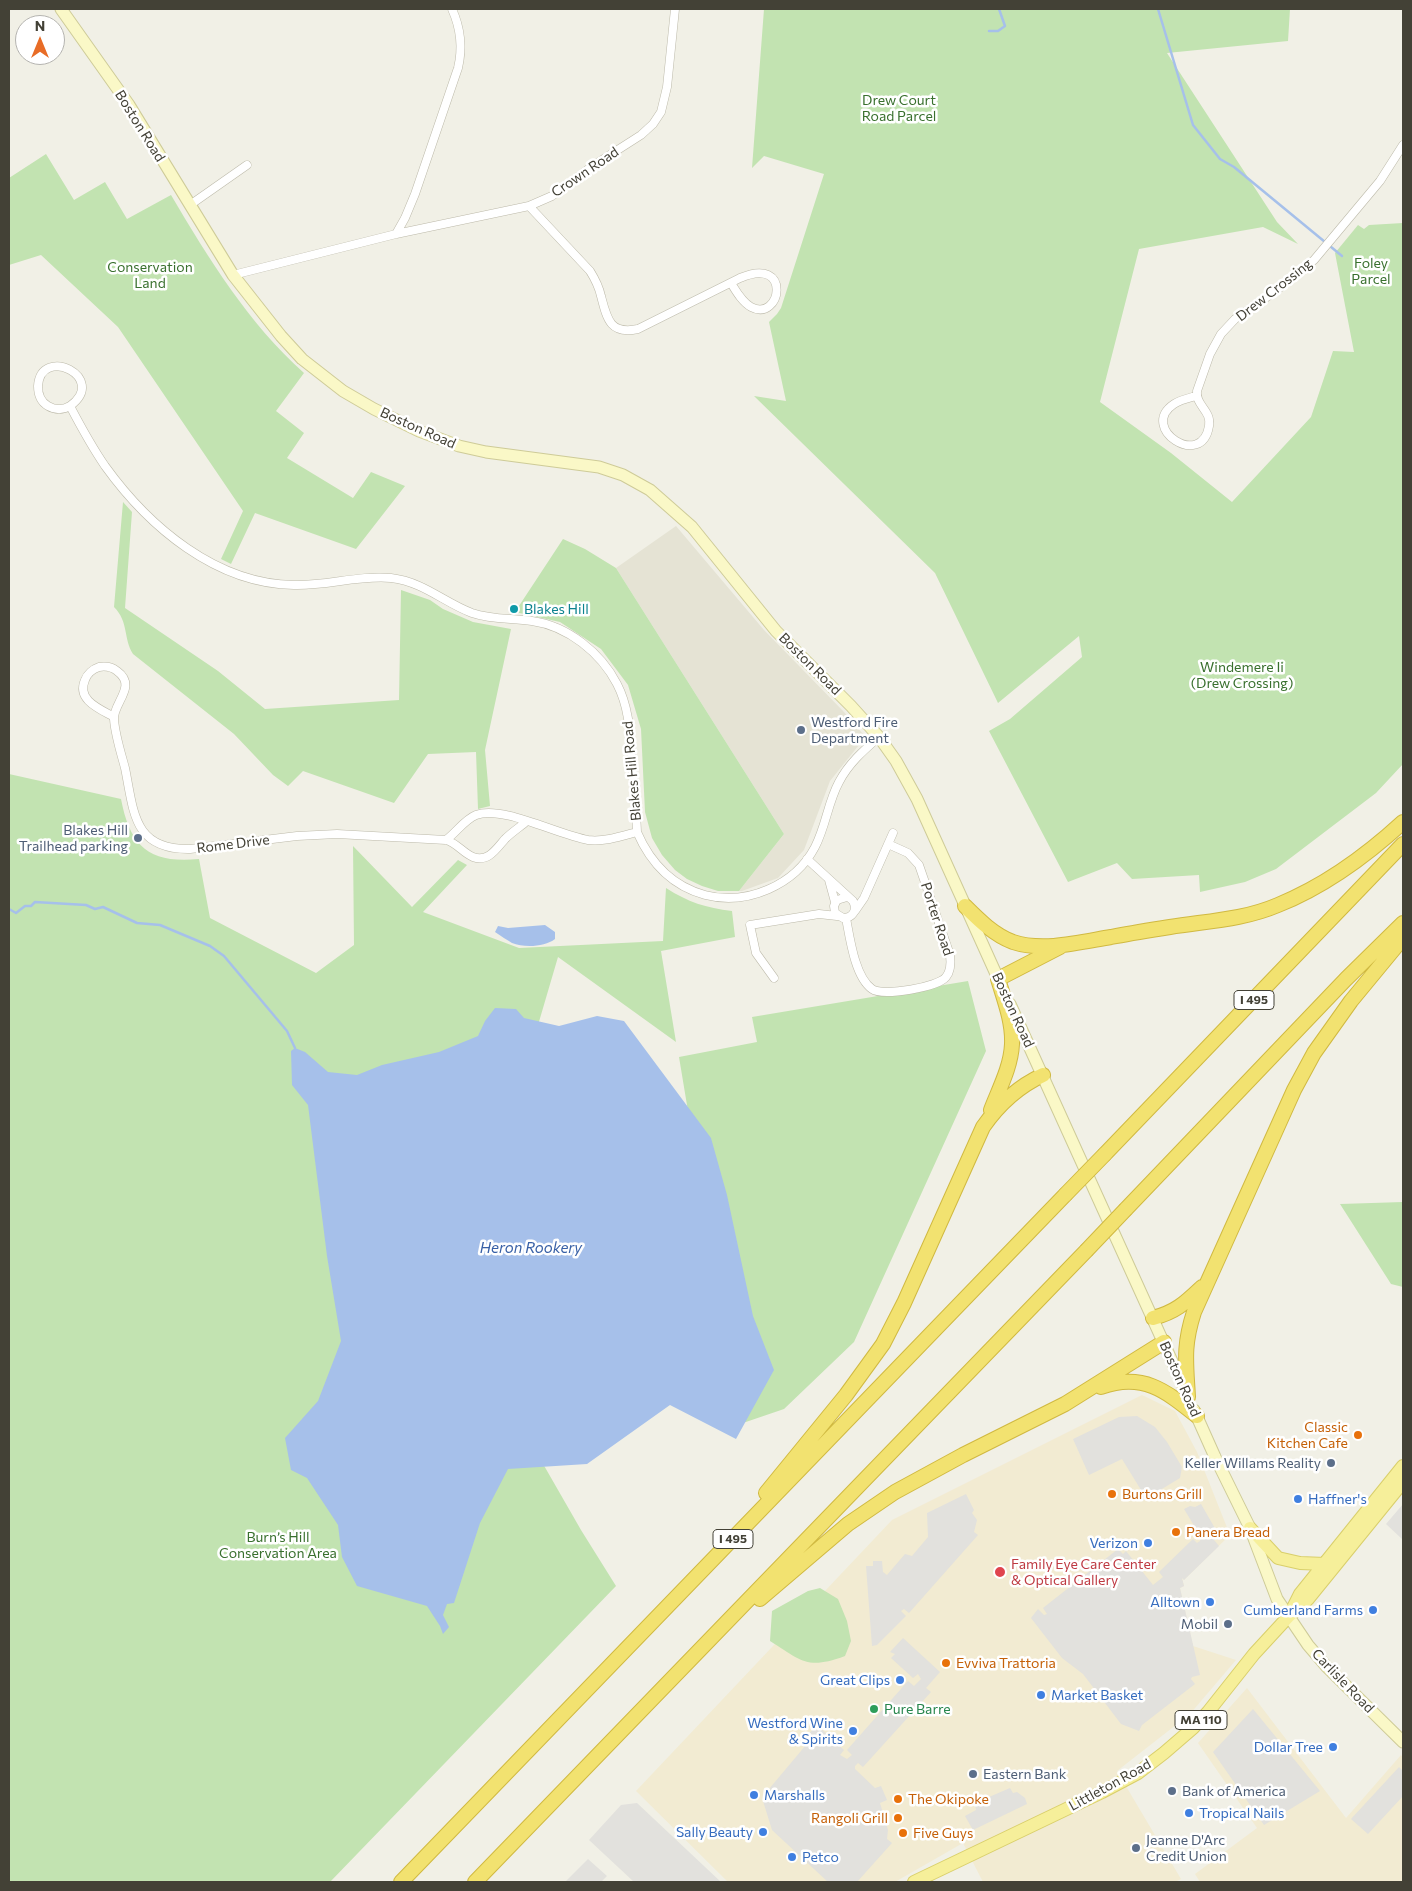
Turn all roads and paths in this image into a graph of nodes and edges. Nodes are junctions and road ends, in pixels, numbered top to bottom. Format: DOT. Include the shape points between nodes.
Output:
graph roads {
  1 [pos="61,9"];
  2 [pos="452,9"];
  3 [pos="675,9"];
  4 [pos="1403,145"];
  5 [pos="247,165"];
  6 [pos="190,205"];
  7 [pos="529,206"];
  8 [pos="396,234"];
  9 [pos="232,275"];
  10 [pos="731,283"];
  11 [pos="1196,396"];
  12 [pos="70,406"];
  13 [pos="114,718"];
  14 [pos="880,737"];
  15 [pos="527,821"];
  16 [pos="1403,822"];
  17 [pos="638,832"];
  18 [pos="893,833"];
  19 [pos="446,840"];
  20 [pos="888,844"];
  21 [pos="1403,844"];
  22 [pos="807,859"];
  23 [pos="828,878"];
  24 [pos="869,885"];
  25 [pos="849,898"];
  26 [pos="834,904"];
  27 [pos="965,906"];
  28 [pos="855,911"];
  29 [pos="819,914"];
  30 [pos="837,916"];
  31 [pos="846,918"];
  32 [pos="1403,923"];
  33 [pos="1403,938"];
  34 [pos="1063,945"];
  35 [pos="774,978"];
  36 [pos="998,979"];
  37 [pos="1043,1076"];
  38 [pos="986,1122"];
  39 [pos="1208,1282"];
  40 [pos="1153,1318"];
  41 [pos="1164,1342"];
  42 [pos="1077,1396"];
  43 [pos="1188,1397"];
  44 [pos="1197,1416"];
  45 [pos="1403,1466"];
  46 [pos="1403,1482"];
  47 [pos="1250,1528"];
  48 [pos="724,1547"];
  49 [pos="1324,1564"];
  50 [pos="1289,1616"];
  51 [pos="718,1632"];
  52 [pos="1403,1742"];
  53 [pos="401,1882"];
  54 [pos="475,1882"];
  55 [pos="914,1882"];
  1 -- 6 [label="main road, Boston Road" via="129,105"];
  2 -- 8 [label="street" via="459,24 462,51 458,68 415,194"];
  3 -- 7 [label="street, Crown Road" via="667,87 661,112 653,124 552,196"];
  4 -- 11 [label="street, Drew Crossing" via="1380,181 1314,260 1235,319 1221,334 1210,354"];
  5 -- 6 [label="street"];
  6 -- 9 [label="main road, Boston Road"];
  7 -- 8 [label="street, Crown Road"];
  7 -- 10 [label="street" via="590,271 615,328 638,329"];
  8 -- 9 [label="street, Crown Road"];
  9 -- 14 [label="main road, Boston Road" via="302,359 343,391 374,409 459,446 599,466 650,490 692,527 776,631"];
  10 -- 10 [label="street" via="747,275 763,273 775,282 774,302 767,307 755,308 745,302"];
  11 -- 11 [label="street" via="1207,412 1209,428 1203,439 1186,446 1169,437 1164,426 1167,412 1173,404"];
  12 -- 12 [label="street" via="81,392 79,377 64,366 46,370 38,385 39,395 54,408"];
  12 -- 17 [label="street, Blakes Hill Road" via="98,454 129,496 170,535 221,568 248,578 293,585 370,577 404,581 428,589 471,613 546,624 582,643 612,676 627,710"];
  13 -- 13 [label="street" via="92,705 84,694 84,680 99,667 117,671 124,681 124,694"];
  13 -- 19 [label="street, Rome Drive" via="136,820 146,835 162,846 190,850 337,834"];
  14 -- 22 [label="street, Blakes Hill Road" via="858,755 841,778 820,836"];
  14 -- 27 [label="main road, Boston Road" via="914,793"];
  15 -- 17 [label="street" via="589,840 612,839"];
  15 -- 19 [label="street" via="498,814 478,814"];
  15 -- 19 [label="street, Rome Drive" via="489,856 482,858 470,856 460,846"];
  16 -- 34 [label="highway" via="1334,876 1276,906 1223,920"];
  17 -- 22 [label="street, Blakes Hill Road" via="649,855 672,880 711,896 742,897 766,890 789,877"];
  18 -- 20 [label="street"];
  20 -- 24 [label="street"];
  20 -- 31 [label="street, Porter Road" via="908,852 918,865 950,955 949,973 936,984 886,993 875,991 866,983 857,965"];
  21 -- 48 [label="highway, I 495, bridge"];
  22 -- 23 [label="street"];
  23 -- 25 [label="street"];
  23 -- 26 [label="street"];
  24 -- 25 [label="street" via="863,892"];
  24 -- 28 [label="street"];
  25 -- 26 [label="street" via="840,898"];
  25 -- 28 [label="street" via="855,904"];
  26 -- 29 [label="street"];
  26 -- 30 [label="street"];
  27 -- 34 [label="highway" via="993,931 1013,942"];
  27 -- 36 [label="main road, Boston Road"];
  28 -- 31 [label="street"];
  29 -- 30 [label="street"];
  29 -- 35 [label="street" via="750,925 756,953"];
  30 -- 31 [label="street"];
  32 -- 51 [label="highway, bridge"];
  33 -- 39 [label="highway" via="1314,1052"];
  34 -- 36 [label="highway"];
  36 -- 37 [label="main road, Boston Road"];
  36 -- 38 [label="highway" via="1010,1022 1012,1043 1004,1080"];
  37 -- 38 [label="highway" via="1009,1096"];
  37 -- 40 [label="main road, Boston Road"];
  38 -- 48 [label="highway" via="883,1344"];
  39 -- 40 [label="highway" via="1181,1306"];
  39 -- 43 [label="highway" via="1194,1312 1186,1343"];
  40 -- 41 [label="main road, Boston Road"];
  41 -- 42 [label="highway"];
  41 -- 43 [label="main road, Boston Road"];
  42 -- 44 [label="highway" via="1120,1382 1139,1382 1166,1392"];
  42 -- 51 [label="highway" via="925,1475 873,1506"];
  43 -- 44 [label="main road, Boston Road"];
  44 -- 47 [label="main road, Boston Road"];
  45 -- 49 [label="main road, Littleton Road / MA 110"];
  46 -- 50 [label="main road, Littleton Road / MA 110" via="1308,1599"];
  47 -- 49 [label="main road" via="1278,1558"];
  47 -- 50 [label="main road, Boston Road" via="1277,1599"];
  48 -- 53 [label="highway, I 495"];
  49 -- 50 [label="main road, Littleton Road / MA 110" via="1300,1594"];
  50 -- 52 [label="main road, Carlisle Road" via="1326,1666"];
  50 -- 55 [label="main road, Littleton Road / MA 110" via="1198,1723 1138,1773"];
  51 -- 54 [label="highway"];
}
